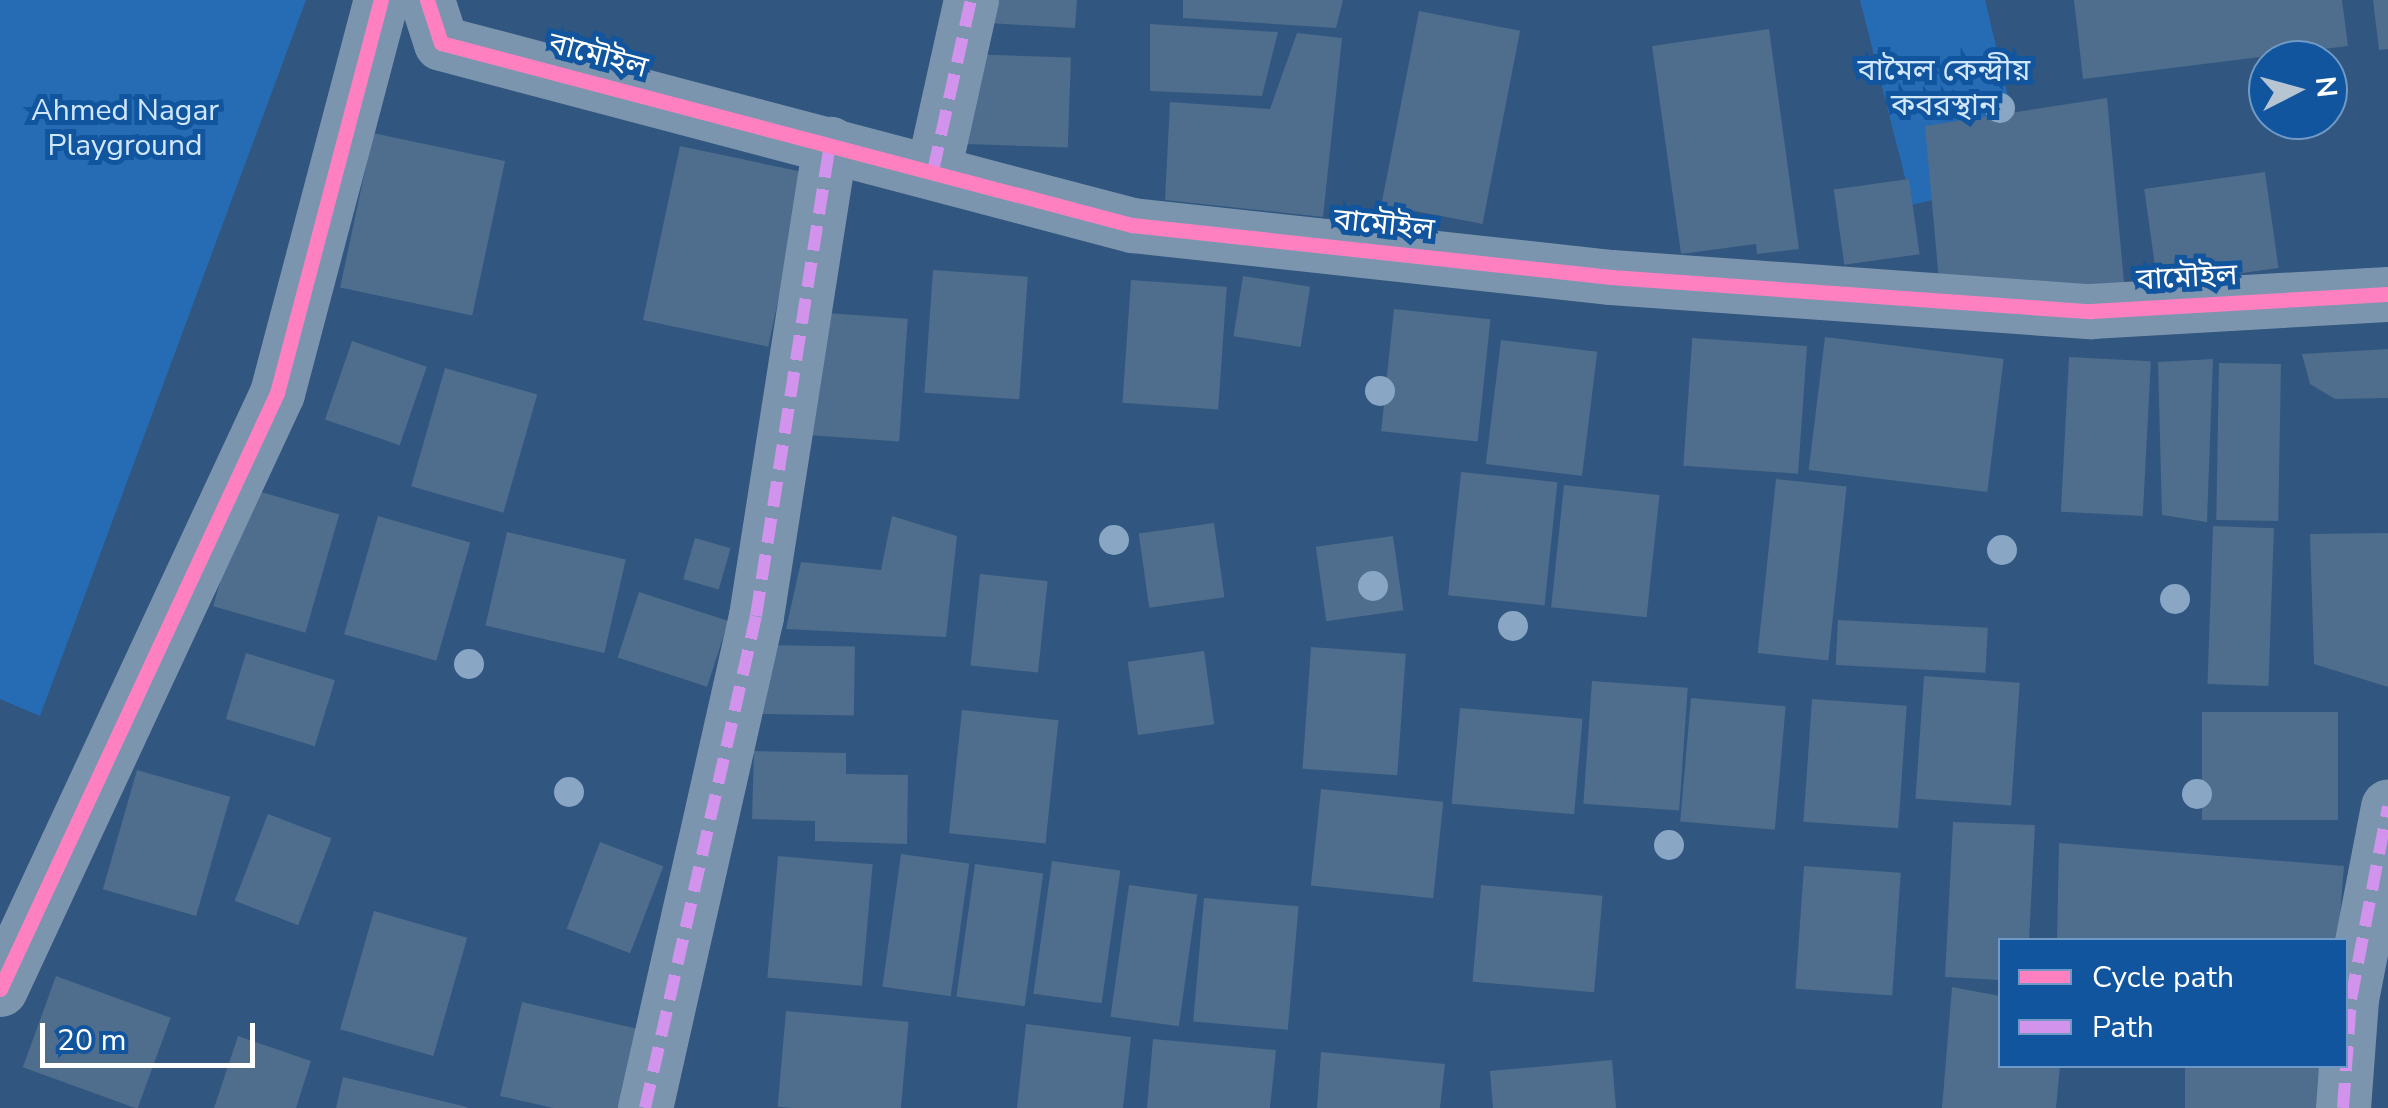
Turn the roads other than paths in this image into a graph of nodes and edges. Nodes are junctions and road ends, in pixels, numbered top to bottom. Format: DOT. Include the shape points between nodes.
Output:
graph roads {
  1 [pos="381,0"];
  2 [pos="427,0"];
  3 [pos="970,0"];
  4 [pos="830,144"];
  5 [pos="933,171"];
  6 [pos="2388,294"];
  7 [pos="2388,807"];
  8 [pos="0,988"];
  9 [pos="2348,999"];
  10 [pos="2345,1068"];
  11 [pos="645,1108"];
  12 [pos="2343,1108"];
  1 -- 8 [label="street" via="277,393"];
  2 -- 4 [label="street, বামৌইল" via="441,43"];
  3 -- 5 [label="street"];
  4 -- 5 [label="street, বামৌইল"];
  4 -- 11 [label="street" via="756,616"];
  5 -- 6 [label="street, বামৌইল" via="1132,225 1611,277 2091,310"];
  7 -- 9 [label="street"];
  10 -- 12 [label="street"];
}
